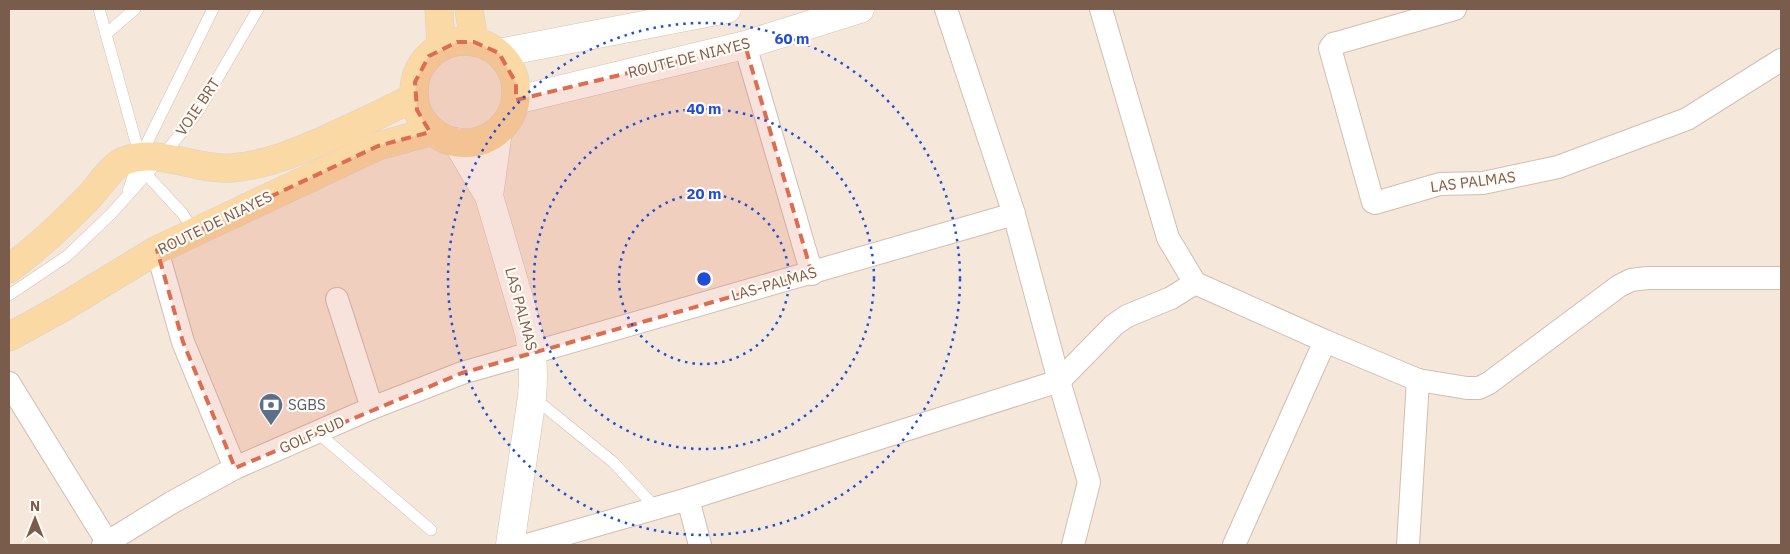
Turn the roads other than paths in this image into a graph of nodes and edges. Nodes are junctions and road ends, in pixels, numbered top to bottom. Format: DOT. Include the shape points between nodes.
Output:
graph roads {
  1 [pos="99,9"];
  2 [pos="135,9"];
  3 [pos="213,9"];
  4 [pos="258,9"];
  5 [pos="439,9"];
  6 [pos="469,9"];
  7 [pos="723,9"];
  8 [pos="860,9"];
  9 [pos="946,9"];
  10 [pos="1101,9"];
  11 [pos="1455,9"];
  12 [pos="106,34"];
  13 [pos="474,42"];
  14 [pos="745,45"];
  15 [pos="441,47"];
  16 [pos="499,53"];
  17 [pos="1781,60"];
  18 [pos="414,97"];
  19 [pos="516,100"];
  20 [pos="433,131"];
  21 [pos="498,131"];
  22 [pos="457,142"];
  23 [pos="149,163"];
  24 [pos="490,196"];
  25 [pos="126,197"];
  26 [pos="1014,214"];
  27 [pos="194,232"];
  28 [pos="157,250"];
  29 [pos="9,270"];
  30 [pos="812,274"];
  31 [pos="1781,278"];
  32 [pos="1196,282"];
  33 [pos="9,295"];
  34 [pos="337,299"];
  35 [pos="9,338"];
  36 [pos="1325,340"];
  37 [pos="533,353"];
  38 [pos="1418,380"];
  39 [pos="1059,381"];
  40 [pos="9,382"];
  41 [pos="532,397"];
  42 [pos="372,408"];
  43 [pos="318,433"];
  44 [pos="235,468"];
  45 [pos="688,499"];
  46 [pos="656,508"];
  47 [pos="431,530"];
  48 [pos="106,544"];
  49 [pos="510,545"];
  50 [pos="527,545"];
  51 [pos="700,545"];
  52 [pos="1073,545"];
  53 [pos="1234,545"];
  54 [pos="1408,545"];
  1 -- 12 [label="lane"];
  2 -- 12 [label="lane"];
  3 -- 23 [label="lane, VOIE BRT"];
  4 -- 23 [label="lane, VOIE BRT" via="199,110"];
  5 -- 15 [label="main road"];
  6 -- 13 [label="main road"];
  7 -- 16 [label="main road"];
  8 -- 14 [label="main road, ROUTE DE NIAYES"];
  9 -- 26 [label="street"];
  10 -- 32 [label="street" via="1168,238"];
  11 -- 17 [label="street, LAS PALMAS" via="1333,44 1330,48 1375,203 1440,184 1483,183 1558,167 1687,119"];
  12 -- 23 [label="lane"];
  13 -- 15 [label="main road" via="457,42"];
  13 -- 16 [label="main road"];
  14 -- 19 [label="main road, ROUTE DE NIAYES"];
  14 -- 30 [label="street"];
  15 -- 18 [label="main road" via="420,68"];
  16 -- 19 [label="main road" via="510,67 516,83"];
  18 -- 20 [label="main road" via="424,121"];
  18 -- 23 [label="main road" via="278,160 231,168"];
  19 -- 21 [label="main road"];
  20 -- 22 [label="main road"];
  20 -- 27 [label="main road, ROUTE DE NIAYES" via="378,146"];
  21 -- 22 [label="main road" via="472,142"];
  21 -- 24 [label="main road"];
  22 -- 24 [label="main road, LAS PALMAS"];
  23 -- 25 [label="lane, VOIE BRT"];
  23 -- 25 [label="lane, VOIE BRT"];
  23 -- 27 [label="lane"];
  23 -- 29 [label="main road" via="122,161 89,197"];
  24 -- 37 [label="main road, LAS PALMAS"];
  25 -- 33 [label="lane, VOIE BRT" via="68,256"];
  26 -- 30 [label="street, LAS-PALMAS"];
  26 -- 39 [label="street"];
  27 -- 28 [label="main road, ROUTE DE NIAYES"];
  28 -- 35 [label="main road, ROUTE DE NIAYES"];
  28 -- 44 [label="street" via="183,342"];
  30 -- 37 [label="street, LAS-PALMAS"];
  31 -- 38 [label="street" via="1631,280 1489,384 1467,388"];
  32 -- 36 [label="street"];
  32 -- 39 [label="street" via="1171,298 1114,324"];
  34 -- 42 [label="street"];
  36 -- 38 [label="street"];
  36 -- 53 [label="street"];
  37 -- 41 [label="main road, LAS PALMAS"];
  37 -- 42 [label="street, GOLF SUD" via="462,373"];
  38 -- 54 [label="street"];
  39 -- 45 [label="street"];
  39 -- 52 [label="street" via="1089,482"];
  40 -- 48 [label="street"];
  41 -- 46 [label="lane" via="613,462"];
  41 -- 49 [label="main road, LAS PALMAS"];
  42 -- 43 [label="street, GOLF SUD"];
  43 -- 44 [label="street, GOLF SUD"];
  43 -- 47 [label="lane"];
  44 -- 48 [label="street, GOLF SUD"];
  45 -- 46 [label="street"];
  45 -- 51 [label="street"];
  46 -- 50 [label="street"];
}
